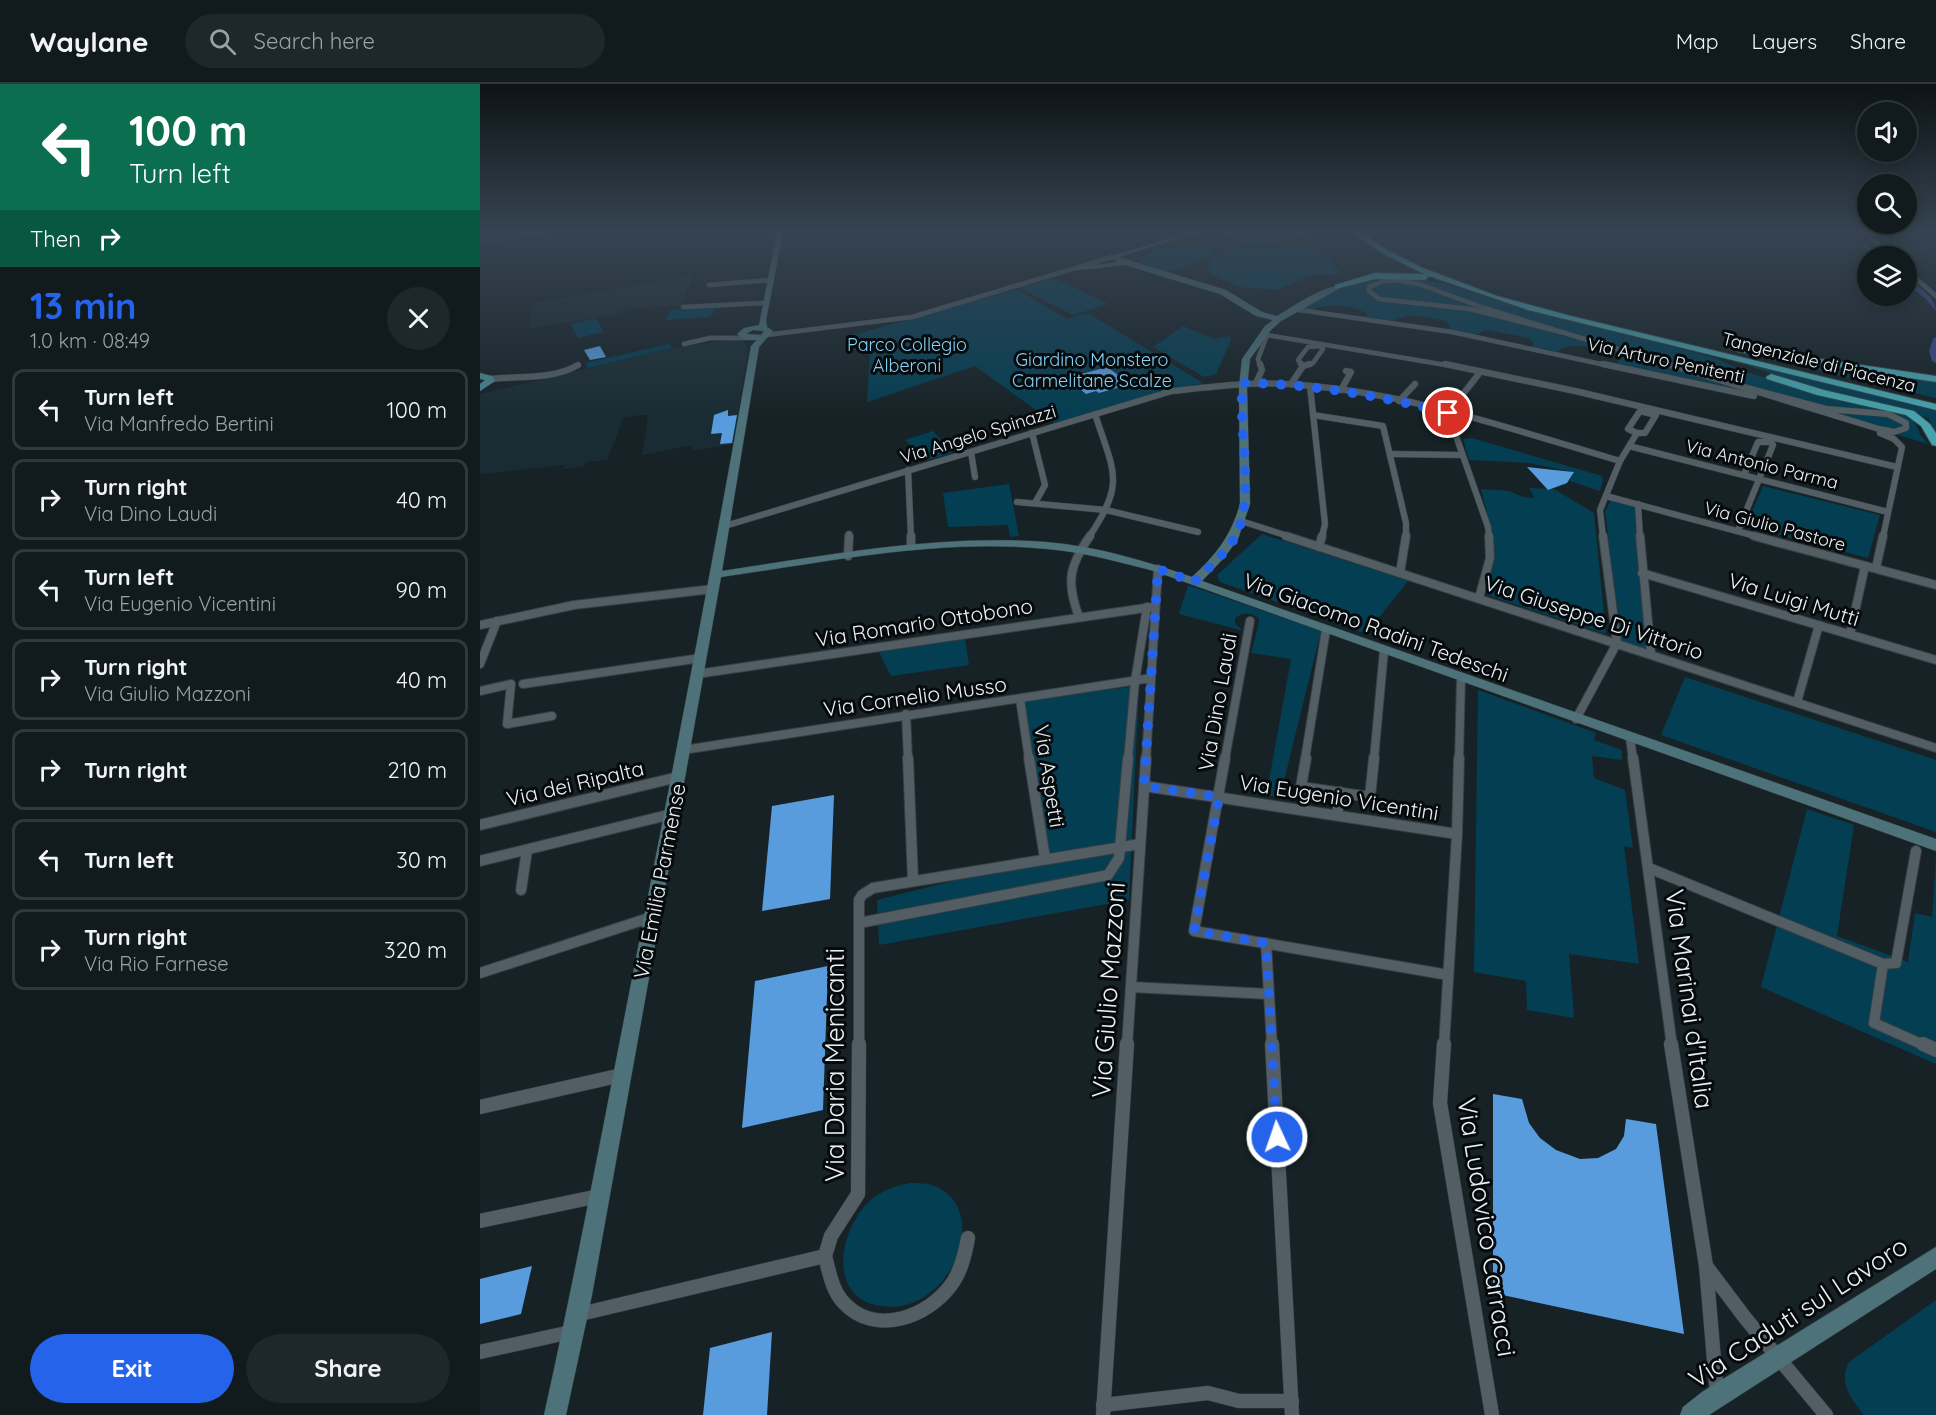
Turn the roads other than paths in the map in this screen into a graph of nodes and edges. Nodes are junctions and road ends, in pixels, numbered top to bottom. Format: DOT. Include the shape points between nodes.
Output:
graph roads {
  1 [pos="768,294"];
  2 [pos="990,294"];
  3 [pos="1227,294"];
  4 [pos="1323,294"];
  5 [pos="1371,294"];
  6 [pos="1447,294"];
  7 [pos="1488,294"];
  8 [pos="1503,294"];
  9 [pos="766,303"];
  10 [pos="683,307"];
  11 [pos="1293,309"];
  12 [pos="1259,312"];
  13 [pos="1278,319"];
  14 [pos="1268,328"];
  15 [pos="756,333"];
  16 [pos="1565,333"];
  17 [pos="1673,341"];
  18 [pos="684,344"];
  19 [pos="578,364"];
  20 [pos="1303,366"];
  21 [pos="1346,371"];
  22 [pos="1478,375"];
  23 [pos="485,377"];
  24 [pos="1936,379"];
  25 [pos="1243,383"];
  26 [pos="1256,383"];
  27 [pos="1291,384"];
  28 [pos="1415,384"];
  29 [pos="1736,385"];
  30 [pos="1310,386"];
  31 [pos="480,388"];
  32 [pos="1341,390"];
  33 [pos="1399,401"];
  34 [pos="1936,405"];
  35 [pos="1448,413"];
  36 [pos="1095,414"];
  37 [pos="1313,415"];
  38 [pos="1474,420"];
  39 [pos="1458,425"];
  40 [pos="1032,433"];
  41 [pos="1637,433"];
  42 [pos="1936,443"];
  43 [pos="1629,446"];
  44 [pos="971,452"];
  45 [pos="1390,454"];
  46 [pos="1461,455"];
  47 [pos="1620,461"];
  48 [pos="1897,467"];
  49 [pos="908,471"];
  50 [pos="1744,475"];
  51 [pos="975,477"];
  52 [pos="1759,479"];
  53 [pos="1606,496"];
  54 [pos="1017,502"];
  55 [pos="1035,503"];
  56 [pos="1638,504"];
  57 [pos="1106,510"];
  58 [pos="1888,512"];
  59 [pos="1241,521"];
  60 [pos="725,526"];
  61 [pos="1738,531"];
  62 [pos="1198,532"];
  63 [pos="849,534"];
  64 [pos="911,546"];
  65 [pos="1319,547"];
  66 [pos="1082,549"];
  67 [pos="848,556"];
  68 [pos="1866,566"];
  69 [pos="1876,568"];
  70 [pos="1158,569"];
  71 [pos="1400,573"];
  72 [pos="1642,573"];
  73 [pos="714,582"];
  74 [pos="1194,582"];
  75 [pos="1936,585"];
  76 [pos="1479,598"];
  77 [pos="1151,607"];
  78 [pos="1079,617"];
  79 [pos="497,621"];
  80 [pos="1250,621"];
  81 [pos="480,625"];
  82 [pos="1819,625"];
  83 [pos="1326,630"];
  84 [pos="1850,634"];
  85 [pos="1617,643"];
  86 [pos="1384,650"];
  87 [pos="1651,654"];
  88 [pos="700,658"];
  89 [pos="1936,660"];
  90 [pos="480,664"];
  91 [pos="698,674"];
  92 [pos="1151,678"];
  93 [pos="1461,678"];
  94 [pos="1135,681"];
  95 [pos="524,684"];
  96 [pos="480,691"];
  97 [pos="1020,699"];
  98 [pos="1797,702"];
  99 [pos="906,714"];
  100 [pos="552,716"];
  101 [pos="1576,719"];
  102 [pos="1630,738"];
  103 [pos="1936,748"];
  104 [pos="683,750"];
  105 [pos="678,777"];
  106 [pos="1144,786"];
  107 [pos="1340,792"];
  108 [pos="1219,797"];
  109 [pos="672,814"];
  110 [pos="1337,815"];
  111 [pos="480,825"];
  112 [pos="1457,834"];
  113 [pos="1140,844"];
  114 [pos="1936,845"];
  115 [pos="1120,846"];
  116 [pos="527,850"];
  117 [pos="1916,850"];
  118 [pos="1045,858"];
  119 [pos="480,861"];
  120 [pos="1649,868"];
  121 [pos="913,881"];
  122 [pos="521,890"];
  123 [pos="652,918"];
  124 [pos="859,923"];
  125 [pos="1266,943"];
  126 [pos="1883,964"];
  127 [pos="480,973"];
  128 [pos="1448,975"];
  129 [pos="1131,987"];
  130 [pos="1269,994"];
  131 [pos="1936,1050"];
  132 [pos="622,1075"];
  133 [pos="480,1107"];
  134 [pos="599,1196"];
  135 [pos="480,1221"];
  136 [pos="968,1238"];
  137 [pos="825,1256"];
  138 [pos="1936,1257"];
  139 [pos="1707,1266"];
  140 [pos="574,1323"];
  141 [pos="480,1352"];
  142 [pos="1778,1357"];
  143 [pos="1717,1396"];
  144 [pos="1292,1408"];
  145 [pos="1103,1410"];
  146 [pos="555,1415"];
  147 [pos="1492,1415"];
  148 [pos="1691,1415"];
  149 [pos="1826,1415"];
  1 -- 9 [label="main road, Via Emilia Parmense"];
  2 -- 15 [label="street" via="912,317"];
  3 -- 12 [label="main road"];
  4 -- 11 [label="main road"];
  5 -- 16 [label="street" via="1379,299 1470,309"];
  6 -- 16 [label="street"];
  7 -- 17 [label="highway, Tangenziale di Piacenza" via="1557,315"];
  8 -- 17 [label="highway, Tangenziale di Piacenza"];
  9 -- 10 [label="street"];
  9 -- 15 [label="main road, Via Emilia Parmense"];
  11 -- 12 [label="main road"];
  11 -- 13 [label="main road"];
  11 -- 48 [label="street, Via Arturo Penitenti" via="1459,334 1762,398 1894,439 1902,447"];
  12 -- 13 [label="main road"];
  12 -- 14 [label="main road"];
  13 -- 14 [label="main road"];
  14 -- 25 [label="main road" via="1246,359"];
  15 -- 18 [label="street"];
  15 -- 60 [label="main road, Via Emilia Parmense"];
  16 -- 29 [label="street"];
  17 -- 24 [label="highway"];
  17 -- 34 [label="highway, Tangenziale di Piacenza"];
  17 -- 42 [label="highway" via="1821,393 1910,413 1925,424"];
  19 -- 23 [label="street" via="550,374"];
  20 -- 20 [label="street" via="1313,363 1323,349 1308,347 1298,360"];
  20 -- 27 [label="street"];
  21 -- 32 [label="street" via="1351,372"];
  22 -- 35 [label="street"];
  23 -- 31 [label="main road" via="488,384"];
  25 -- 26 [label="street, Via Angelo Spinazzi"];
  25 -- 36 [label="street, Via Angelo Spinazzi" via="1172,391"];
  25 -- 59 [label="main road" via="1245,504"];
  26 -- 27 [label="street, Via Angelo Spinazzi"];
  26 -- 48 [label="street" via="1262,370 1258,359 1267,335 1433,361"];
  27 -- 30 [label="street, Via Angelo Spinazzi"];
  28 -- 33 [label="street"];
  29 -- 29 [label="street" via="1879,429 1893,432 1906,428 1901,418 1887,413 1823,408"];
  30 -- 32 [label="street, Via Angelo Spinazzi"];
  30 -- 37 [label="street"];
  32 -- 33 [label="street, Via Angelo Spinazzi"];
  33 -- 35 [label="street, Via Angelo Spinazzi"];
  35 -- 38 [label="street, Via Angelo Spinazzi"];
  35 -- 39 [label="street"];
  36 -- 40 [label="street, Via Angelo Spinazzi"];
  36 -- 57 [label="street" via="1116,480"];
  37 -- 45 [label="street" via="1383,426"];
  37 -- 65 [label="street" via="1325,524"];
  38 -- 39 [label="street"];
  38 -- 47 [label="street, Via Angelo Spinazzi"];
  39 -- 46 [label="street"];
  40 -- 44 [label="street, Via Angelo Spinazzi"];
  40 -- 55 [label="street" via="1045,485"];
  41 -- 43 [label="street"];
  43 -- 47 [label="street"];
  43 -- 50 [label="street, Via Antonio Parma"];
  44 -- 49 [label="street, Via Angelo Spinazzi"];
  44 -- 51 [label="street"];
  45 -- 46 [label="street"];
  45 -- 71 [label="street" via="1406,523"];
  46 -- 76 [label="street" via="1488,527 1490,558"];
  47 -- 53 [label="street"];
  48 -- 58 [label="street, Via Arturo Penitenti"];
  49 -- 60 [label="street, Via Angelo Spinazzi"];
  49 -- 64 [label="street"];
  50 -- 52 [label="street, Via Antonio Parma"];
  50 -- 52 [label="street" via="1758,441 1766,440 1773,445"];
  52 -- 58 [label="street, Via Antonio Parma"];
  52 -- 61 [label="street"];
  53 -- 56 [label="street, Via Giulio Pastore"];
  53 -- 85 [label="street" via="1600,510"];
  54 -- 55 [label="street"];
  55 -- 57 [label="street"];
  56 -- 61 [label="street, Via Giulio Pastore"];
  56 -- 72 [label="street"];
  57 -- 62 [label="street"];
  57 -- 66 [label="street"];
  58 -- 69 [label="street, Via Arturo Penitenti"];
  59 -- 65 [label="street, Via Giuseppe Di Vittorio"];
  59 -- 74 [label="main road" via="1228,547"];
  60 -- 73 [label="main road, Via Emilia Parmense"];
  61 -- 68 [label="street, Via Giulio Pastore"];
  63 -- 67 [label="street"];
  64 -- 66 [label="main road, Via Giacomo Radini Tedeschi" via="1013,542"];
  64 -- 67 [label="main road, Via Giacomo Radini Tedeschi"];
  65 -- 71 [label="street, Via Giuseppe Di Vittorio"];
  66 -- 70 [label="main road, Via Giacomo Radini Tedeschi"];
  66 -- 78 [label="street" via="1071,568 1069,584"];
  67 -- 73 [label="main road, Via Giacomo Radini Tedeschi"];
  68 -- 69 [label="street, Via Giulio Pastore"];
  68 -- 84 [label="street"];
  69 -- 75 [label="street, Via Giulio Pastore"];
  70 -- 74 [label="main road, Via Giacomo Radini Tedeschi"];
  70 -- 77 [label="street, Via Giulio Mazzoni"];
  71 -- 76 [label="street, Via Giuseppe Di Vittorio"];
  72 -- 82 [label="street, Via Luigi Mutti"];
  72 -- 87 [label="street"];
  73 -- 79 [label="street"];
  73 -- 88 [label="main road, Via Emilia Parmense"];
  74 -- 83 [label="main road, Via Giacomo Radini Tedeschi"];
  76 -- 85 [label="street, Via Giuseppe Di Vittorio"];
  77 -- 78 [label="street, Via Romario Ottobono"];
  77 -- 92 [label="street, Via Giulio Mazzoni"];
  77 -- 94 [label="street"];
  78 -- 91 [label="street, Via Romario Ottobono"];
  79 -- 81 [label="street"];
  79 -- 90 [label="street"];
  80 -- 108 [label="street, Via Dino Laudi"];
  82 -- 84 [label="street, Via Luigi Mutti"];
  82 -- 98 [label="street"];
  83 -- 86 [label="main road, Via Giacomo Radini Tedeschi"];
  83 -- 107 [label="street" via="1301,787"];
  84 -- 89 [label="street, Via Luigi Mutti"];
  85 -- 87 [label="street, Via Giuseppe Di Vittorio"];
  85 -- 101 [label="street"];
  86 -- 93 [label="main road, Via Giacomo Radini Tedeschi"];
  86 -- 107 [label="street" via="1370,797"];
  87 -- 98 [label="street, Via Giuseppe Di Vittorio"];
  88 -- 91 [label="main road, Via Emilia Parmense"];
  88 -- 95 [label="street"];
  91 -- 104 [label="main road, Via Emilia Parmense"];
  92 -- 94 [label="street, Via Cornelio Musso"];
  92 -- 106 [label="street, Via Giulio Mazzoni"];
  93 -- 101 [label="main road, Via Giacomo Radini Tedeschi"];
  93 -- 112 [label="street, Via Ludovico Carracci"];
  94 -- 97 [label="street, Via Cornelio Musso"];
  94 -- 115 [label="street"];
  96 -- 100 [label="street" via="511,684 507,724"];
  97 -- 99 [label="street, Via Cornelio Musso"];
  97 -- 118 [label="street, Via Aspetti"];
  98 -- 103 [label="street, Via Giuseppe Di Vittorio"];
  99 -- 104 [label="street, Via Cornelio Musso"];
  99 -- 121 [label="street"];
  101 -- 102 [label="main road, Via Giacomo Radini Tedeschi"];
  102 -- 114 [label="main road, Via Giacomo Radini Tedeschi"];
  102 -- 120 [label="street, Via Marinai d'Italia"];
  104 -- 105 [label="main road, Via Emilia Parmense"];
  105 -- 109 [label="main road, Via Emilia Parmense"];
  105 -- 111 [label="street, Via dei Ripalta"];
  106 -- 108 [label="street, Via Eugenio Vicentini"];
  106 -- 113 [label="street, Via Giulio Mazzoni"];
  107 -- 110 [label="street"];
  108 -- 110 [label="street, Via Eugenio Vicentini"];
  108 -- 125 [label="street, Via Dino Laudi" via="1194,931"];
  109 -- 116 [label="street"];
  109 -- 123 [label="main road, Via Emilia Parmense"];
  110 -- 112 [label="street, Via Eugenio Vicentini"];
  112 -- 128 [label="street, Via Ludovico Carracci"];
  113 -- 115 [label="street, Via Daria Menicanti"];
  113 -- 129 [label="street, Via Giulio Mazzoni"];
  115 -- 118 [label="street, Via Daria Menicanti"];
  115 -- 124 [label="street" via="1119,858 1108,875"];
  116 -- 119 [label="street"];
  116 -- 122 [label="street"];
  117 -- 126 [label="street" via="1896,963"];
  118 -- 121 [label="street, Via Daria Menicanti"];
  120 -- 126 [label="street"];
  120 -- 139 [label="street, Via Marinai d'Italia" via="1680,1107"];
  121 -- 124 [label="street, Via Daria Menicanti" via="873,888 862,895"];
  123 -- 127 [label="street"];
  123 -- 132 [label="main road, Via Emilia Parmense"];
  124 -- 137 [label="street, Via Daria Menicanti" via="858,1194 831,1236"];
  125 -- 128 [label="street"];
  125 -- 130 [label="street"];
  126 -- 131 [label="street" via="1874,1023"];
  128 -- 147 [label="street, Via Ludovico Carracci" via="1440,1103"];
  129 -- 130 [label="street"];
  129 -- 145 [label="street, Via Giulio Mazzoni"];
  130 -- 144 [label="street"];
  132 -- 133 [label="street"];
  132 -- 134 [label="main road, Via Emilia Parmense"];
  134 -- 135 [label="street"];
  134 -- 140 [label="main road, Via Emilia Parmense"];
  136 -- 137 [label="street" via="963,1263 950,1286 930,1306 906,1318 881,1322 859,1316 842,1301"];
  137 -- 140 [label="street"];
  138 -- 142 [label="main road, Via Caduti sul Lavoro"];
  139 -- 142 [label="street, Via Marinai d'Italia"];
  139 -- 143 [label="street, Via Marinai d'Italia"];
  140 -- 141 [label="street"];
  140 -- 146 [label="main road, Via Emilia Parmense"];
  142 -- 143 [label="main road, Via Caduti sul Lavoro"];
  142 -- 149 [label="street, Via Marinai d'Italia"];
  143 -- 148 [label="main road, Via Caduti sul Lavoro"];
  144 -- 145 [label="street" via="1208,1393"];
}
